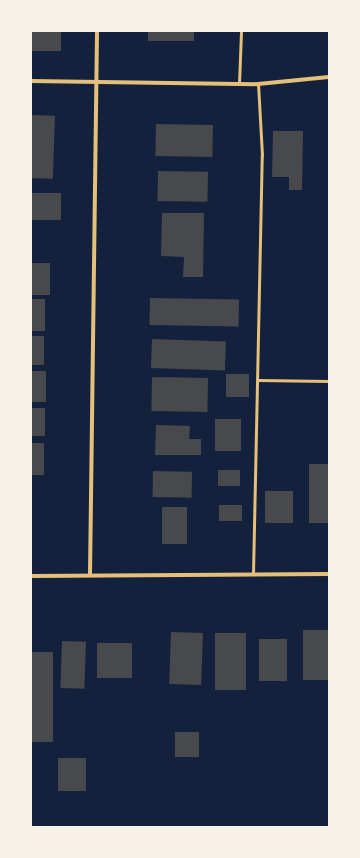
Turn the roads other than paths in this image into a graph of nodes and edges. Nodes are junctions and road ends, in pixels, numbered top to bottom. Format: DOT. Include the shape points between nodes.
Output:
graph roads {
  1 [pos="97,31"];
  2 [pos="241,31"];
  3 [pos="329,77"];
  4 [pos="31,81"];
  5 [pos="97,82"];
  6 [pos="239,84"];
  7 [pos="258,84"];
  8 [pos="258,380"];
  9 [pos="329,381"];
  10 [pos="253,574"];
  11 [pos="329,574"];
  12 [pos="90,575"];
  13 [pos="31,576"];
  14 [pos="31,827"];
  15 [pos="52,827"];
  1 -- 5 [label="street"];
  2 -- 6 [label="lane"];
  3 -- 7 [label="street"];
  4 -- 5 [label="street"];
  5 -- 6 [label="street"];
  5 -- 12 [label="street"];
  6 -- 7 [label="street"];
  7 -- 8 [label="lane" via="262,155"];
  8 -- 9 [label="lane"];
  8 -- 10 [label="lane"];
  10 -- 11 [label="street"];
  10 -- 12 [label="street"];
  12 -- 13 [label="street"];
  14 -- 15 [label="lane"];
}
